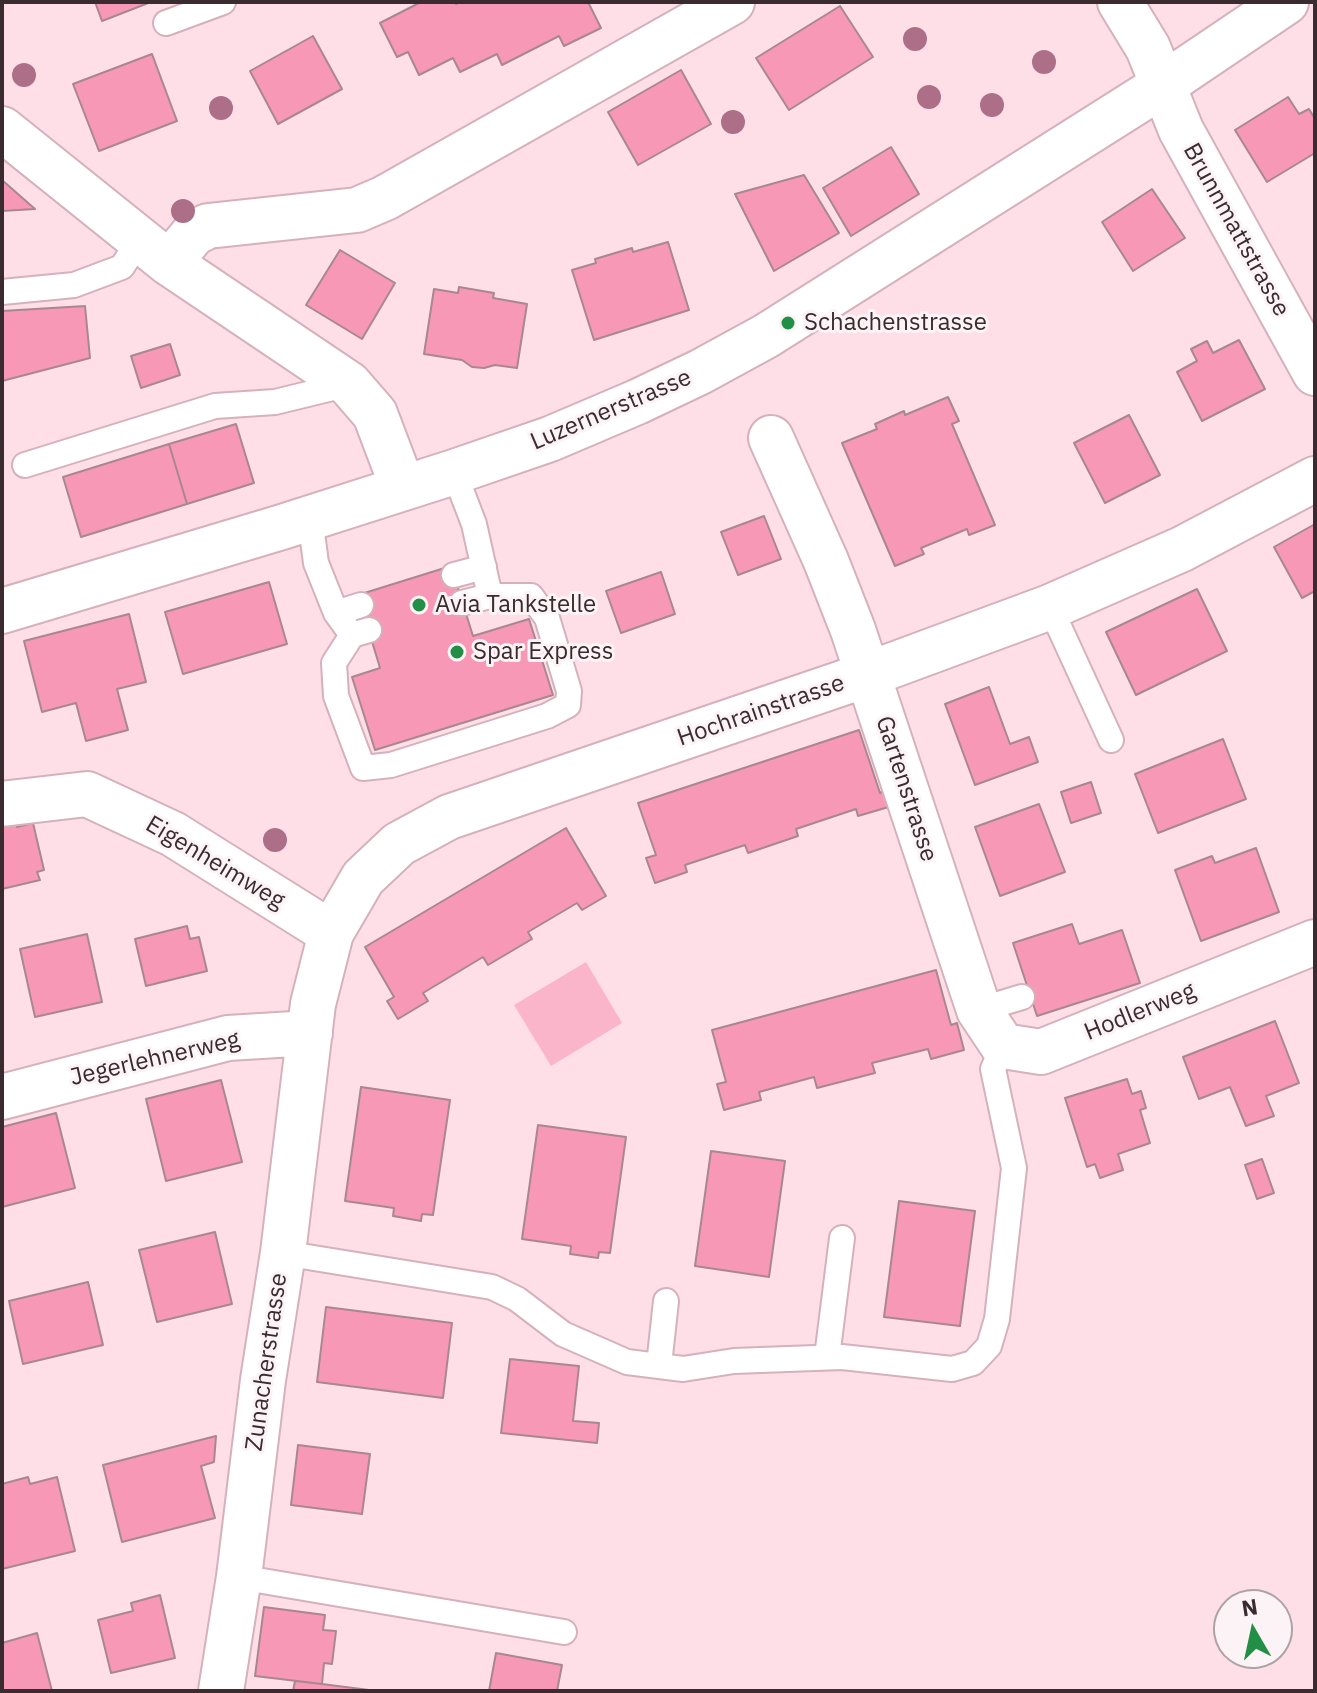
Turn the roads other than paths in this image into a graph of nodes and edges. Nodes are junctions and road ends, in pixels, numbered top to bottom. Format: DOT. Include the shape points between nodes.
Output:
graph roads {
  1 [pos="223,2"];
  2 [pos="732,2"];
  3 [pos="1120,2"];
  4 [pos="1286,2"];
  5 [pos="166,23"];
  6 [pos="1163,85"];
  7 [pos="2,129"];
  8 [pos="155,251"];
  9 [pos="2,292"];
  10 [pos="1315,373"];
  11 [pos="349,384"];
  12 [pos="771,438"];
  13 [pos="25,465"];
  14 [pos="454,472"];
  15 [pos="1315,479"];
  16 [pos="403,488"];
  17 [pos="310,518"];
  18 [pos="484,567"];
  19 [pos="454,575"];
  20 [pos="490,596"];
  21 [pos="462,603"];
  22 [pos="361,605"];
  23 [pos="1050,607"];
  24 [pos="2,611"];
  25 [pos="336,613"];
  26 [pos="869,674"];
  27 [pos="1111,740"];
  28 [pos="2,804"];
  29 [pos="331,933"];
  30 [pos="1315,942"];
  31 [pos="1022,997"];
  32 [pos="979,1010"];
  33 [pos="310,1033"];
  34 [pos="1003,1046"];
  35 [pos="2,1097"];
  36 [pos="842,1238"];
  37 [pos="283,1253"];
  38 [pos="666,1301"];
  39 [pos="827,1357"];
  40 [pos="659,1365"];
  41 [pos="239,1577"];
  42 [pos="564,1632"];
  43 [pos="221,1691"];
  1 -- 5 [label="lane"];
  2 -- 8 [label="street" via="385,198 357,210 208,226"];
  3 -- 6 [label="street"];
  4 -- 6 [label="street, Luzernerstrasse"];
  6 -- 10 [label="street, Brunnmattstrasse" via="1181,130"];
  6 -- 14 [label="street, Luzernerstrasse" via="766,336 602,417"];
  7 -- 8 [label="street"];
  8 -- 9 [label="lane" via="74,285"];
  8 -- 11 [label="street"];
  11 -- 13 [label="lane" via="275,402 215,406"];
  11 -- 16 [label="street" via="375,414"];
  12 -- 26 [label="street, Gartenstrasse"];
  14 -- 16 [label="street, Luzernerstrasse"];
  14 -- 18 [label="lane"];
  15 -- 23 [label="street, Hochrainstrasse" via="1182,549"];
  16 -- 17 [label="street, Luzernerstrasse"];
  17 -- 24 [label="street, Luzernerstrasse"];
  17 -- 25 [label="lane" via="316,563"];
  18 -- 19 [label="lane"];
  18 -- 20 [label="lane"];
  20 -- 21 [label="lane"];
  20 -- 25 [label="lane" via="531,596 547,618 569,691 568,705 391,765 363,768 336,696 334,663 360,633"];
  22 -- 25 [label="lane"];
  23 -- 26 [label="street, Hochrainstrasse"];
  23 -- 27 [label="lane"];
  26 -- 29 [label="street, Hochrainstrasse" via="449,817 399,844 363,878"];
  26 -- 32 [label="street, Gartenstrasse"];
  28 -- 29 [label="street, Eigenheimweg" via="87,794 173,834"];
  29 -- 33 [label="street, Hochrainstrasse"];
  30 -- 34 [label="street, Hodlerweg" via="1041,1052"];
  31 -- 32 [label="lane"];
  32 -- 34 [label="street"];
  33 -- 35 [label="street, Jegerlehnerweg" via="228,1038"];
  33 -- 37 [label="street, Zunacherstrasse"];
  34 -- 39 [label="lane" via="993,1069 1014,1168 997,1319 989,1346 973,1363 952,1369"];
  36 -- 39 [label="lane"];
  37 -- 40 [label="lane" via="492,1287 563,1334 627,1362"];
  37 -- 41 [label="street, Zunacherstrasse"];
  38 -- 40 [label="lane"];
  39 -- 40 [label="lane" via="683,1369"];
  41 -- 42 [label="lane"];
  41 -- 43 [label="street, Zunacherstrasse"];
}
